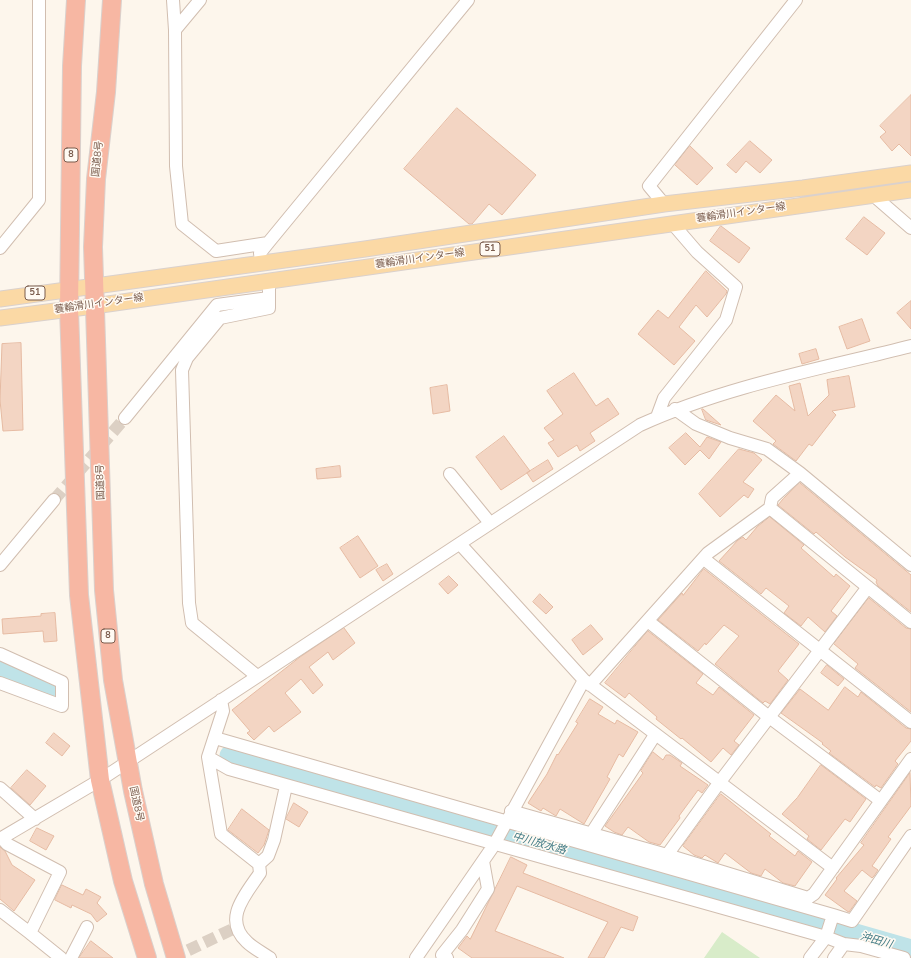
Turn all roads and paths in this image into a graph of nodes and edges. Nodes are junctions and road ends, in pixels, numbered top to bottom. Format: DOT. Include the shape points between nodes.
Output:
graph roads {
  1 [pos="39,0"];
  2 [pos="76,0"];
  3 [pos="112,0"];
  4 [pos="173,0"];
  5 [pos="200,0"];
  6 [pos="468,0"];
  7 [pos="796,0"];
  8 [pos="175,30"];
  9 [pos="911,173"];
  10 [pos="911,190"];
  11 [pos="873,195"];
  12 [pos="664,204"];
  13 [pos="672,223"];
  14 [pos="911,228"];
  15 [pos="268,243"];
  16 [pos="0,248"];
  17 [pos="260,262"];
  18 [pos="269,280"];
  19 [pos="93,286"];
  20 [pos="70,288"];
  21 [pos="269,298"];
  22 [pos="0,299"];
  23 [pos="94,306"];
  24 [pos="69,309"];
  25 [pos="0,318"];
  26 [pos="911,346"];
  27 [pos="675,409"];
  28 [pos="657,417"];
  29 [pos="124,418"];
  30 [pos="800,473"];
  31 [pos="450,474"];
  32 [pos="54,500"];
  33 [pos="770,508"];
  34 [pos="490,524"];
  35 [pos="460,544"];
  36 [pos="704,559"];
  37 [pos="0,565"];
  38 [pos="911,565"];
  39 [pos="868,587"];
  40 [pos="648,622"];
  41 [pos="911,622"];
  42 [pos="820,651"];
  43 [pos="0,654"];
  44 [pos="257,676"];
  45 [pos="0,683"];
  46 [pos="587,683"];
  47 [pos="221,700"];
  48 [pos="769,717"];
  49 [pos="911,722"];
  50 [pos="655,735"];
  51 [pos="215,738"];
  52 [pos="208,757"];
  53 [pos="911,759"];
  54 [pos="128,761"];
  55 [pos="100,780"];
  56 [pos="719,783"];
  57 [pos="286,786"];
  58 [pos="0,788"];
  59 [pos="881,801"];
  60 [pos="512,811"];
  61 [pos="35,819"];
  62 [pos="504,824"];
  63 [pos="591,834"];
  64 [pos="911,836"];
  65 [pos="1,838"];
  66 [pos="495,843"];
  67 [pos="667,855"];
  68 [pos="483,861"];
  69 [pos="259,864"];
  70 [pos="833,868"];
  71 [pos="0,910"];
  72 [pos="832,915"];
  73 [pos="87,927"];
  74 [pos="30,933"];
  75 [pos="826,937"];
  76 [pos="844,944"];
  77 [pos="425,945"];
  78 [pos="445,956"];
  79 [pos="61,958"];
  80 [pos="71,958"];
  81 [pos="147,958"];
  82 [pos="176,958"];
  83 [pos="270,958"];
  84 [pos="416,958"];
  85 [pos="810,958"];
  86 [pos="834,958"];
  87 [pos="904,958"];
  1 -- 16 [label="street" via="39,200"];
  2 -- 20 [label="highway, 8" via="72,66"];
  3 -- 19 [label="highway, 国道8号 / 8" via="106,92 96,179"];
  4 -- 8 [label="street"];
  5 -- 8 [label="street"];
  6 -- 15 [label="street"];
  7 -- 12 [label="street" via="649,186"];
  8 -- 15 [label="street" via="176,166 182,224 216,252"];
  9 -- 12 [label="main road, 蓑輪滑川インター線 / 51"];
  10 -- 11 [label="main road, 蓑輪滑川インター線 / 51"];
  11 -- 13 [label="main road, 蓑輪滑川インター線 / 51"];
  11 -- 14 [label="street"];
  12 -- 17 [label="main road, 蓑輪滑川インター線 / 51" via="365,249"];
  13 -- 18 [label="main road, 蓑輪滑川インター線 / 51"];
  13 -- 28 [label="street" via="697,252 736,287 726,320 664,398"];
  15 -- 17 [label="street" via="260,253"];
  17 -- 19 [label="main road, 蓑輪滑川インター線 / 51"];
  18 -- 21 [label="street"];
  18 -- 23 [label="main road, 蓑輪滑川インター線 / 51"];
  19 -- 20 [label="main road, 蓑輪滑川インター線 / 51"];
  19 -- 23 [label="highway, 国道8号 / 8"];
  20 -- 22 [label="main road, 蓑輪滑川インター線 / 51"];
  20 -- 24 [label="highway, 8"];
  21 -- 29 [label="street" via="217,305"];
  21 -- 44 [label="street" via="269,308 220,318 187,358 182,370 189,603 192,623"];
  23 -- 24 [label="main road, 蓑輪滑川インター線 / 51"];
  23 -- 54 [label="highway, 国道8号 / 8" via="104,590 113,680"];
  24 -- 25 [label="main road, 蓑輪滑川インター線 / 51"];
  24 -- 55 [label="highway, 8" via="79,595"];
  26 -- 27 [label="street" via="725,392"];
  27 -- 28 [label="street"];
  27 -- 30 [label="street" via="696,424 766,449"];
  28 -- 34 [label="street" via="640,425"];
  30 -- 33 [label="street" via="772,498"];
  30 -- 38 [label="street"];
  31 -- 34 [label="street"];
  32 -- 37 [label="street"];
  33 -- 36 [label="street"];
  33 -- 39 [label="street"];
  34 -- 35 [label="street"];
  35 -- 44 [label="street"];
  35 -- 46 [label="street"];
  36 -- 40 [label="street"];
  36 -- 42 [label="street"];
  39 -- 41 [label="street"];
  39 -- 42 [label="street"];
  40 -- 46 [label="street"];
  40 -- 48 [label="street"];
  42 -- 48 [label="street"];
  42 -- 49 [label="street"];
  43 -- 45 [label="street" via="62,682 62,706"];
  44 -- 47 [label="street"];
  46 -- 50 [label="street"];
  46 -- 60 [label="street"];
  47 -- 51 [label="street" via="222,711"];
  47 -- 54 [label="street"];
  48 -- 56 [label="street"];
  48 -- 59 [label="street"];
  50 -- 56 [label="street"];
  50 -- 63 [label="street"];
  51 -- 52 [label="street"];
  51 -- 62 [label="street"];
  52 -- 57 [label="street" via="229,769"];
  52 -- 69 [label="street" via="221,834"];
  53 -- 59 [label="street"];
  54 -- 55 [label="street"];
  54 -- 82 [label="highway, 国道8号 / 8" via="154,884"];
  55 -- 61 [label="street"];
  55 -- 81 [label="highway, 8" via="123,881"];
  56 -- 67 [label="street"];
  56 -- 70 [label="street"];
  57 -- 66 [label="street"];
  57 -- 69 [label="street" via="274,840 268,856"];
  58 -- 61 [label="street"];
  59 -- 70 [label="street"];
  60 -- 62 [label="street"];
  60 -- 63 [label="street"];
  61 -- 65 [label="street"];
  62 -- 66 [label="street"];
  62 -- 72 [label="street"];
  63 -- 67 [label="street"];
  64 -- 72 [label="street" via="852,921"];
  65 -- 74 [label="street" via="7,844 60,872"];
  66 -- 68 [label="street"];
  66 -- 75 [label="street"];
  67 -- 70 [label="street" via="808,898 814,894"];
  68 -- 77 [label="street"];
  68 -- 78 [label="street" via="488,889"];
  69 -- 83 [label="street" via="260,873 238,905 237,927 247,942"];
  71 -- 74 [label="street"];
  72 -- 75 [label="street"];
  73 -- 80 [label="street"];
  74 -- 79 [label="street"];
  75 -- 76 [label="street"];
  75 -- 85 [label="street"];
  76 -- 86 [label="street"];
  76 -- 87 [label="street"];
  77 -- 78 [label="street"];
  77 -- 84 [label="street"];
}
